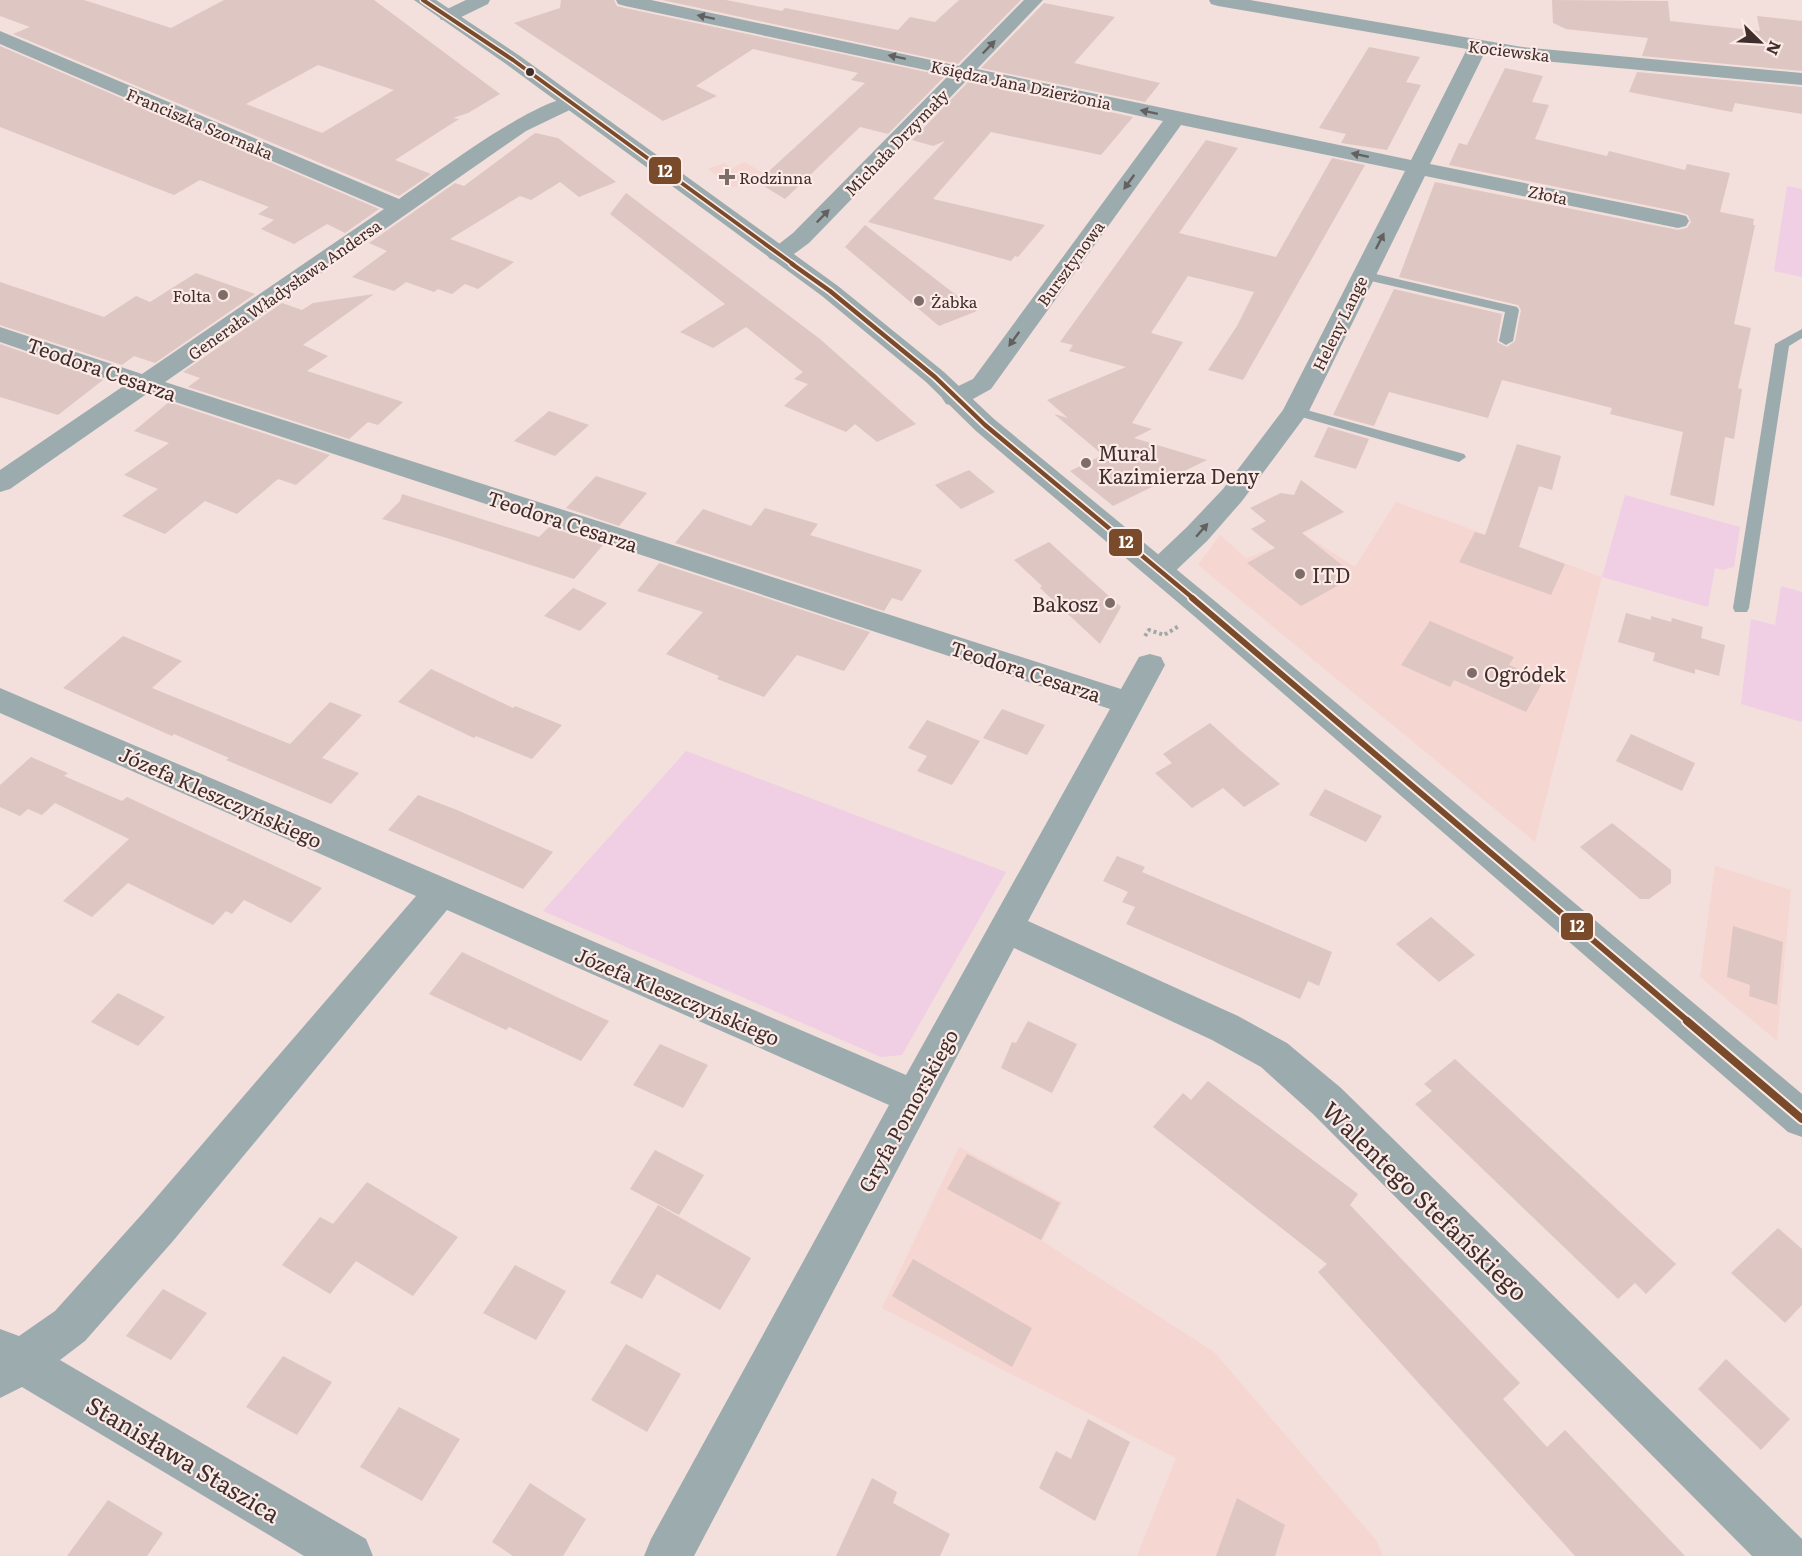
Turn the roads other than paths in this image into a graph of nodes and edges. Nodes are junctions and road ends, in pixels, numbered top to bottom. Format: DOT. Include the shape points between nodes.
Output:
graph roads {
  1 [pos="423,0"];
  2 [pos="481,0"];
  3 [pos="625,0"];
  4 [pos="1034,0"];
  5 [pos="1218,0"];
  6 [pos="448,16"];
  7 [pos="0,37"];
  8 [pos="1478,47"];
  9 [pos="965,71"];
  10 [pos="1802,79"];
  11 [pos="571,102"];
  12 [pos="1176,118"];
  13 [pos="1418,167"];
  14 [pos="400,208"];
  15 [pos="1678,221"];
  16 [pos="778,254"];
  17 [pos="1363,275"];
  18 [pos="1802,333"];
  19 [pos="0,334"];
  20 [pos="1506,341"];
  21 [pos="147,383"];
  22 [pos="955,398"];
  23 [pos="1296,411"];
  24 [pos="1459,457"];
  25 [pos="0,483"];
  26 [pos="1159,570"];
  27 [pos="1741,608"];
  28 [pos="1150,665"];
  29 [pos="0,700"];
  30 [pos="1128,703"];
  31 [pos="442,891"];
  32 [pos="1007,928"];
  33 [pos="914,1097"];
  34 [pos="1802,1119"];
  35 [pos="6,1362"];
  36 [pos="349,1556"];
  37 [pos="668,1556"];
  38 [pos="1785,1556"];
  1 -- 6 [label="street"];
  2 -- 6 [label="street"];
  9 -- 3 [label="street, Księdza Jana Dzierżonia, one-way"];
  9 -- 4 [label="street, Michała Drzymały, one-way"];
  5 -- 8 [label="street, Kociewska"];
  6 -- 11 [label="street"];
  7 -- 14 [label="street, Franciszka Szornaka"];
  8 -- 10 [label="street, Kociewska"];
  8 -- 13 [label="street, Heleny Lange"];
  12 -- 9 [label="street, Księdza Jana Dzierżonia, one-way"];
  16 -- 9 [label="street, Michała Drzymały, one-way" via="801,238"];
  11 -- 14 [label="street, Generała Władysława Andersa" via="519,127"];
  11 -- 16 [label="street"];
  13 -- 12 [label="street, Księdza Jana Dzierżonia, one-way"];
  12 -- 22 [label="street, Bursztynowa, one-way" via="982,384"];
  13 -- 15 [label="street, Złota"];
  17 -- 13 [label="street, Heleny Lange, one-way"];
  14 -- 21 [label="street, Generała Władysława Andersa"];
  16 -- 22 [label="street" via="830,291"];
  17 -- 20 [label="lane" via="1512,310"];
  17 -- 23 [label="street, Heleny Lange"];
  18 -- 27 [label="lane" via="1782,344"];
  19 -- 21 [label="street, Teodora Cesarza"];
  21 -- 25 [label="street, Generała Władysława Andersa"];
  21 -- 30 [label="street, Teodora Cesarza"];
  22 -- 26 [label="street"];
  23 -- 24 [label="lane"];
  26 -- 23 [label="street, Heleny Lange, one-way" via="1197,536"];
  26 -- 34 [label="street"];
  28 -- 30 [label="street, Gryfa Pomorskiego"];
  29 -- 31 [label="street, Józefa Kleszczyńskiego"];
  30 -- 32 [label="street, Gryfa Pomorskiego"];
  31 -- 33 [label="street, Józefa Kleszczyńskiego"];
  31 -- 35 [label="street, Stanisława Staszica" via="158,1227 69,1326"];
  32 -- 33 [label="street, Gryfa Pomorskiego"];
  32 -- 38 [label="street, Walentego Stefańskiego" via="1274,1054 1327,1101"];
  33 -- 37 [label="street, Gryfa Pomorskiego"];
  35 -- 36 [label="street, Stanisława Staszica"];
}
